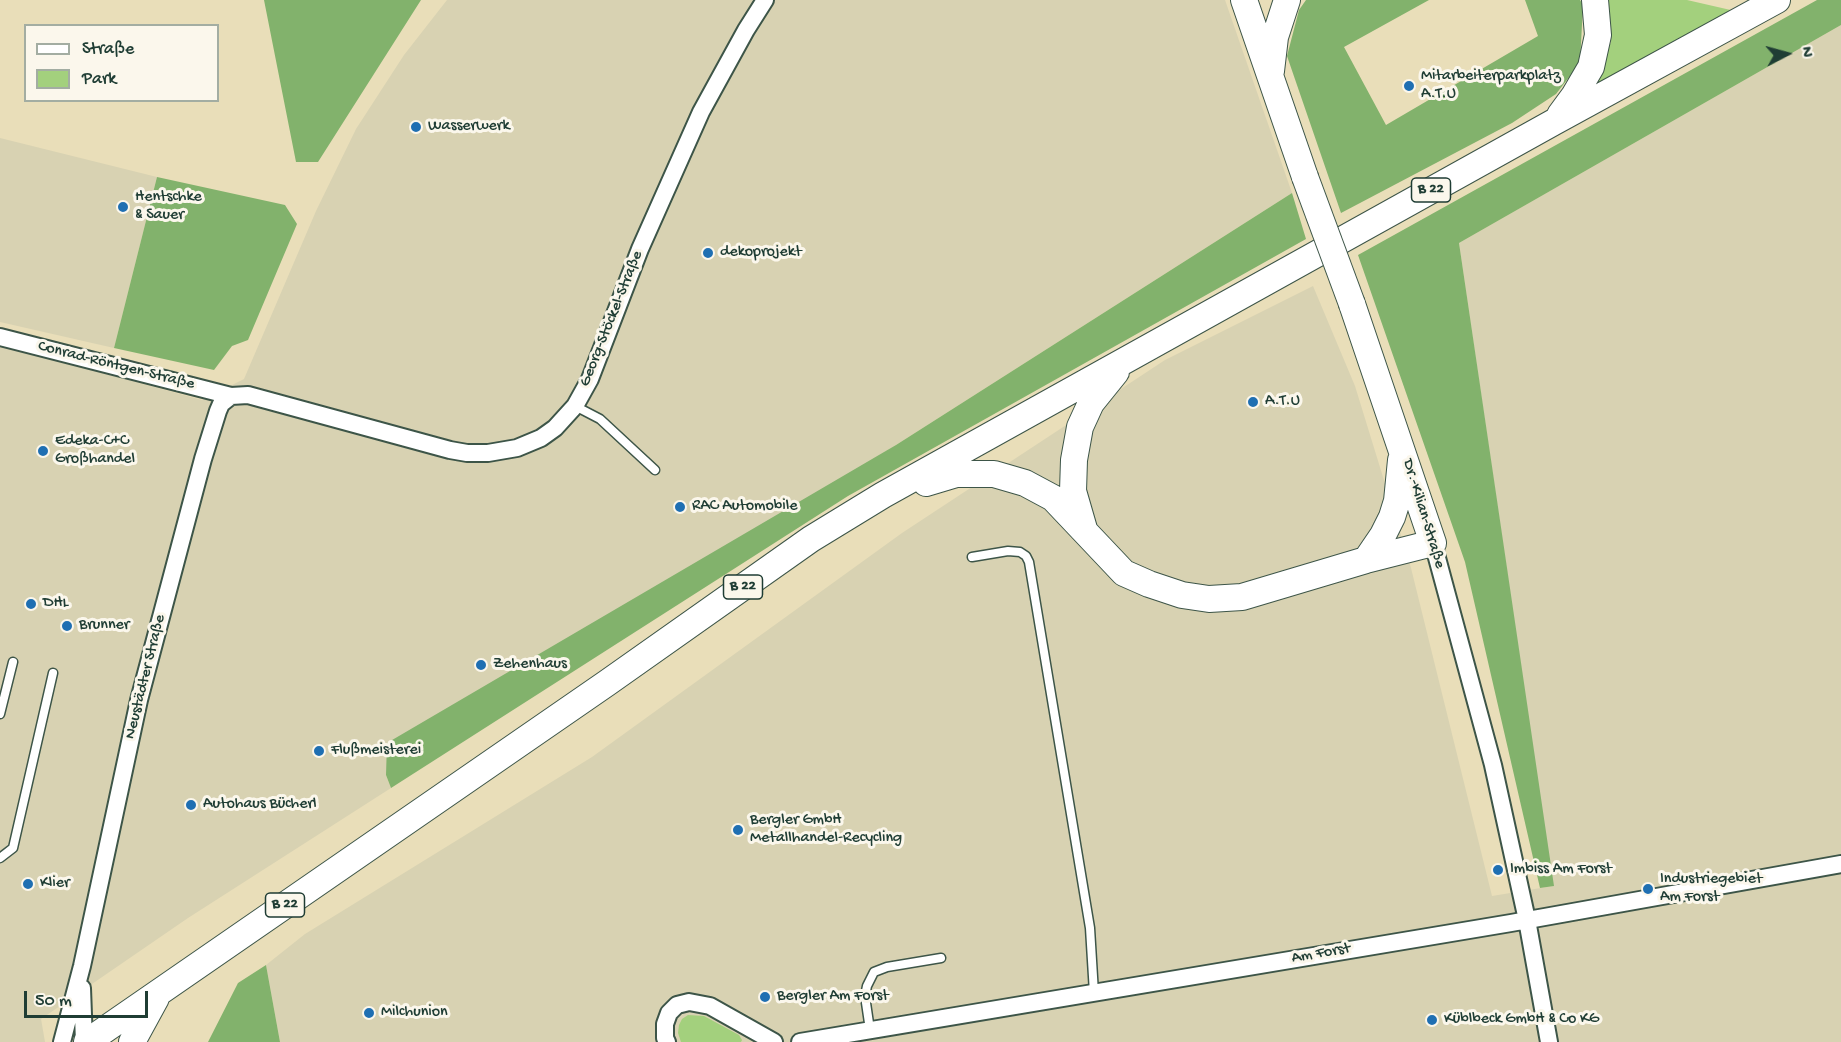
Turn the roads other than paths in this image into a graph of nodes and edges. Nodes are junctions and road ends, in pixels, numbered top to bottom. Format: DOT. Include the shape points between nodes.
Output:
graph roads {
  1 [pos="765,0"];
  2 [pos="1244,0"];
  3 [pos="1287,0"];
  4 [pos="1594,0"];
  5 [pos="1777,0"];
  6 [pos="1270,77"];
  7 [pos="1554,122"];
  8 [pos="0,337"];
  9 [pos="1125,361"];
  10 [pos="231,396"];
  11 [pos="575,406"];
  12 [pos="1402,447"];
  13 [pos="655,470"];
  14 [pos="883,495"];
  15 [pos="1086,535"];
  16 [pos="1433,543"];
  17 [pos="972,557"];
  18 [pos="1366,560"];
  19 [pos="13,663"];
  20 [pos="53,673"];
  21 [pos="0,714"];
  22 [pos="0,858"];
  23 [pos="1841,864"];
  24 [pos="1527,920"];
  25 [pos="941,958"];
  26 [pos="82,966"];
  27 [pos="159,993"];
  28 [pos="1094,993"];
  29 [pos="870,1030"];
  30 [pos="62,1042"];
  31 [pos="85,1042"];
  32 [pos="132,1042"];
  33 [pos="667,1042"];
  34 [pos="774,1042"];
  35 [pos="800,1042"];
  36 [pos="1549,1042"];
  1 -- 11 [label="street, Georg-Stöckel-Straße" via="701,112 640,249 590,379"];
  2 -- 6 [label="main road, Dr.-Kilian-Straße"];
  3 -- 6 [label="main road" via="1275,37"];
  4 -- 7 [label="main road" via="1598,35 1591,67"];
  5 -- 7 [label="main road, B 22"];
  6 -- 12 [label="main road, Dr.-Kilian-Straße, bridge"];
  7 -- 9 [label="main road, B 22"];
  8 -- 10 [label="street, Conrad-Röntgen-Straße"];
  9 -- 14 [label="main road, B 22"];
  9 -- 15 [label="main road" via="1091,403 1080,427 1073,491"];
  10 -- 11 [label="street, Georg-Stöckel-Straße" via="259,398 467,453 517,448 541,438"];
  10 -- 26 [label="street, Neustädter Straße" via="221,404 203,459 142,688"];
  11 -- 13 [label="lane" via="600,419"];
  12 -- 16 [label="main road, Dr.-Kilian-Straße"];
  12 -- 18 [label="main road" via="1392,517"];
  14 -- 15 [label="main road" via="956,474 994,474 1053,498"];
  14 -- 27 [label="main road, B 22" via="811,539"];
  15 -- 18 [label="main road" via="1124,573 1182,595 1209,600 1242,597"];
  16 -- 18 [label="main road"];
  16 -- 24 [label="street, Dr.-Kilian-Straße" via="1493,765"];
  17 -- 28 [label="lane" via="1020,552 1029,562 1090,928"];
  19 -- 21 [label="lane"];
  20 -- 22 [label="lane" via="13,848"];
  23 -- 24 [label="street, Am Forst"];
  24 -- 28 [label="street, Am Forst"];
  24 -- 36 [label="street, Dr.-Kilian-Straße"];
  25 -- 29 [label="lane" via="874,972 865,996"];
  26 -- 30 [label="street, Neustädter Straße"];
  26 -- 31 [label="street, Neustädter Straße"];
  27 -- 31 [label="main road, B 22"];
  27 -- 32 [label="main road, B 22"];
  28 -- 29 [label="street, Am Forst"];
  29 -- 35 [label="street, Am Forst"];
  33 -- 34 [label="street" via="665,1024 669,1013 677,1005 689,1002 710,1006"];
}
